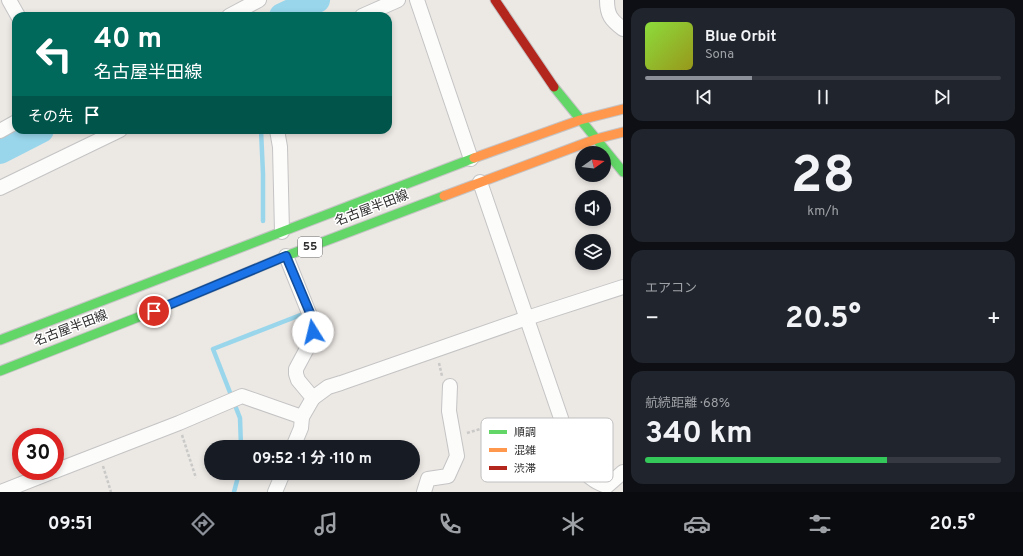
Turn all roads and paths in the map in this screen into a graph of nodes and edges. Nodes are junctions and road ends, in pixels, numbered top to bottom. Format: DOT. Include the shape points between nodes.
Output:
graph roads {
  1 [pos="9,0"];
  2 [pos="398,0"];
  3 [pos="417,0"];
  4 [pos="495,0"];
  5 [pos="608,0"];
  6 [pos="254,1"];
  7 [pos="16,12"];
  8 [pos="236,12"];
  9 [pos="371,12"];
  10 [pos="623,29"];
  11 [pos="623,109"];
  12 [pos="580,120"];
  13 [pos="12,124"];
  14 [pos="0,131"];
  15 [pos="623,132"];
  16 [pos="112,134"];
  17 [pos="278,134"];
  18 [pos="596,139"];
  19 [pos="470,159"];
  20 [pos="623,172"];
  21 [pos="480,182"];
  22 [pos="0,188"];
  23 [pos="282,232"];
  24 [pos="286,256"];
  25 [pos="623,287"];
  26 [pos="527,318"];
  27 [pos="0,340"];
  28 [pos="435,350"];
  29 [pos="0,371"];
  30 [pos="450,386"];
  31 [pos="313,398"];
  32 [pos="302,417"];
  33 [pos="561,418"];
  34 [pos="179,423"];
  35 [pos="481,428"];
  36 [pos="454,437"];
  37 [pos="297,440"];
  38 [pos="100,454"];
  39 [pos="64,468"];
  40 [pos="623,472"];
  41 [pos="196,478"];
  42 [pos="32,480"];
  43 [pos="280,480"];
  44 [pos="613,481"];
  45 [pos="612,482"];
  46 [pos="598,488"];
  47 [pos="1,492"];
  48 [pos="111,492"];
  49 [pos="275,492"];
  50 [pos="424,492"];
  1 -- 7 [label="street"];
  2 -- 9 [label="street"];
  3 -- 19 [label="street"];
  4 -- 12 [label="main road" via="544,73"];
  5 -- 10 [label="street" via="607,12 611,20"];
  6 -- 8 [label="street"];
  11 -- 12 [label="main road, 名古屋半田線 / 55"];
  12 -- 18 [label="main road"];
  12 -- 19 [label="main road, 名古屋半田線 / 55"];
  13 -- 14 [label="street"];
  15 -- 18 [label="main road, 名古屋半田線 / 55"];
  16 -- 22 [label="street"];
  17 -- 23 [label="street"];
  18 -- 20 [label="main road"];
  18 -- 21 [label="main road, 名古屋半田線 / 55"];
  19 -- 23 [label="main road, 名古屋半田線 / 55"];
  21 -- 24 [label="main road, 名古屋半田線 / 55"];
  21 -- 26 [label="street"];
  23 -- 27 [label="main road, 名古屋半田線 / 55"];
  24 -- 29 [label="main road, 名古屋半田線 / 55"];
  24 -- 31 [label="street" via="313,323 311,341 296,369 298,380"];
  25 -- 26 [label="street"];
  26 -- 28 [label="street"];
  26 -- 33 [label="street"];
  28 -- 30 [label="path" via="441,373 446,385"];
  28 -- 31 [label="street" via="328,387"];
  30 -- 36 [label="street" via="449,411"];
  31 -- 32 [label="street"];
  32 -- 34 [label="street" via="242,396"];
  32 -- 37 [label="street"];
  34 -- 38 [label="street"];
  34 -- 41 [label="path"];
  35 -- 36 [label="path"];
  36 -- 50 [label="street" via="457,456 448,476 428,479"];
  38 -- 39 [label="street"];
  38 -- 48 [label="path"];
  40 -- 44 [label="street"];
  42 -- 47 [label="street"];
  43 -- 49 [label="street"];
  45 -- 46 [label="street"];
}
